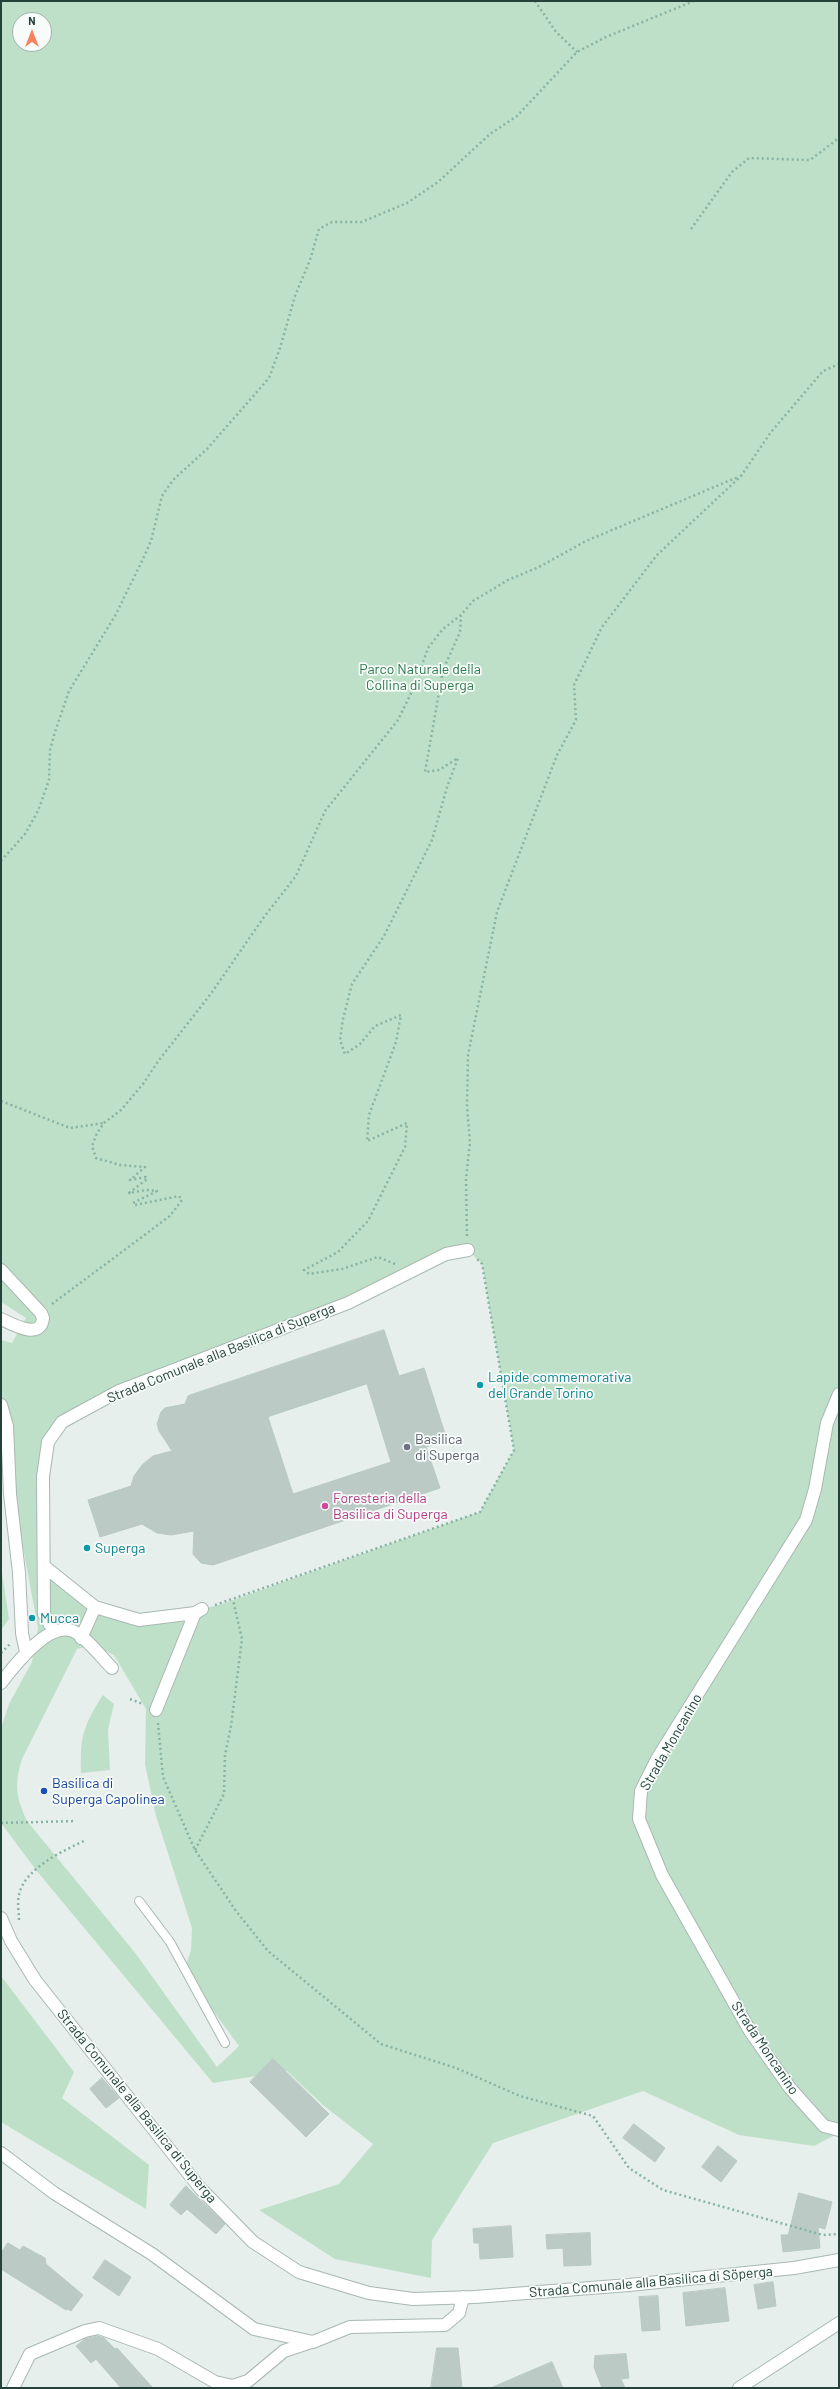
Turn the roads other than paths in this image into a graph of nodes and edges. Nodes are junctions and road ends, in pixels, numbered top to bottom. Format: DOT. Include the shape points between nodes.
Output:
graph roads {
  1 [pos="468,1250"];
  2 [pos="1,1270"];
  3 [pos="1,1319"];
  4 [pos="839,1394"];
  5 [pos="1,1405"];
  6 [pos="45,1567"];
  7 [pos="95,1607"];
  8 [pos="54,1632"];
  9 [pos="81,1638"];
  10 [pos="26,1652"];
  11 [pos="112,1668"];
  12 [pos="1,1683"];
  13 [pos="156,1710"];
  14 [pos="139,1901"];
  15 [pos="1,1918"];
  16 [pos="226,2044"];
  17 [pos="839,2130"];
  18 [pos="1,2153"];
  19 [pos="839,2260"];
  20 [pos="463,2297"];
  21 [pos="839,2323"];
  22 [pos="313,2342"];
  23 [pos="13,2388"];
  24 [pos="739,2388"];
  1 -- 6 [label="street, Strada Comunale alla Basilica di Superga" via="446,1254 348,1303 119,1391 62,1422 48,1442 42,1477"];
  2 -- 3 [label="street" via="41,1314 43,1323 34,1330 26,1330"];
  4 -- 17 [label="street, Strada Moncanino" via="828,1424 816,1489 806,1520 657,1760 641,1791 639,1820 662,1875 750,2031 790,2088 824,2126"];
  5 -- 10 [label="street" via="7,1426 9,1487"];
  6 -- 7 [label="street"];
  6 -- 8 [label="street, Strada Comunale alla Basilica di Superga" via="45,1617"];
  7 -- 9 [label="street"];
  7 -- 13 [label="street" via="139,1620 198,1611"];
  8 -- 9 [label="street" via="64,1629 74,1631"];
  8 -- 10 [label="street"];
  9 -- 11 [label="street"];
  10 -- 12 [label="street"];
  14 -- 16 [label="lane" via="170,1942"];
  15 -- 20 [label="street, Strada Comunale alla Basilica di Superga" via="11,1941 35,1980 200,2188 253,2242 299,2272 370,2293 413,2299"];
  18 -- 22 [label="street" via="54,2193 152,2254 254,2329"];
  19 -- 20 [label="street, Strada Comunale alla Basilica di Söperga" via="794,2268 629,2285"];
  20 -- 22 [label="street" via="459,2313 445,2325 350,2327"];
  21 -- 24 [label="street"];
  22 -- 23 [label="street" via="284,2351 248,2381 233,2386 215,2382 158,2349 99,2328 85,2331 30,2354"];
}
